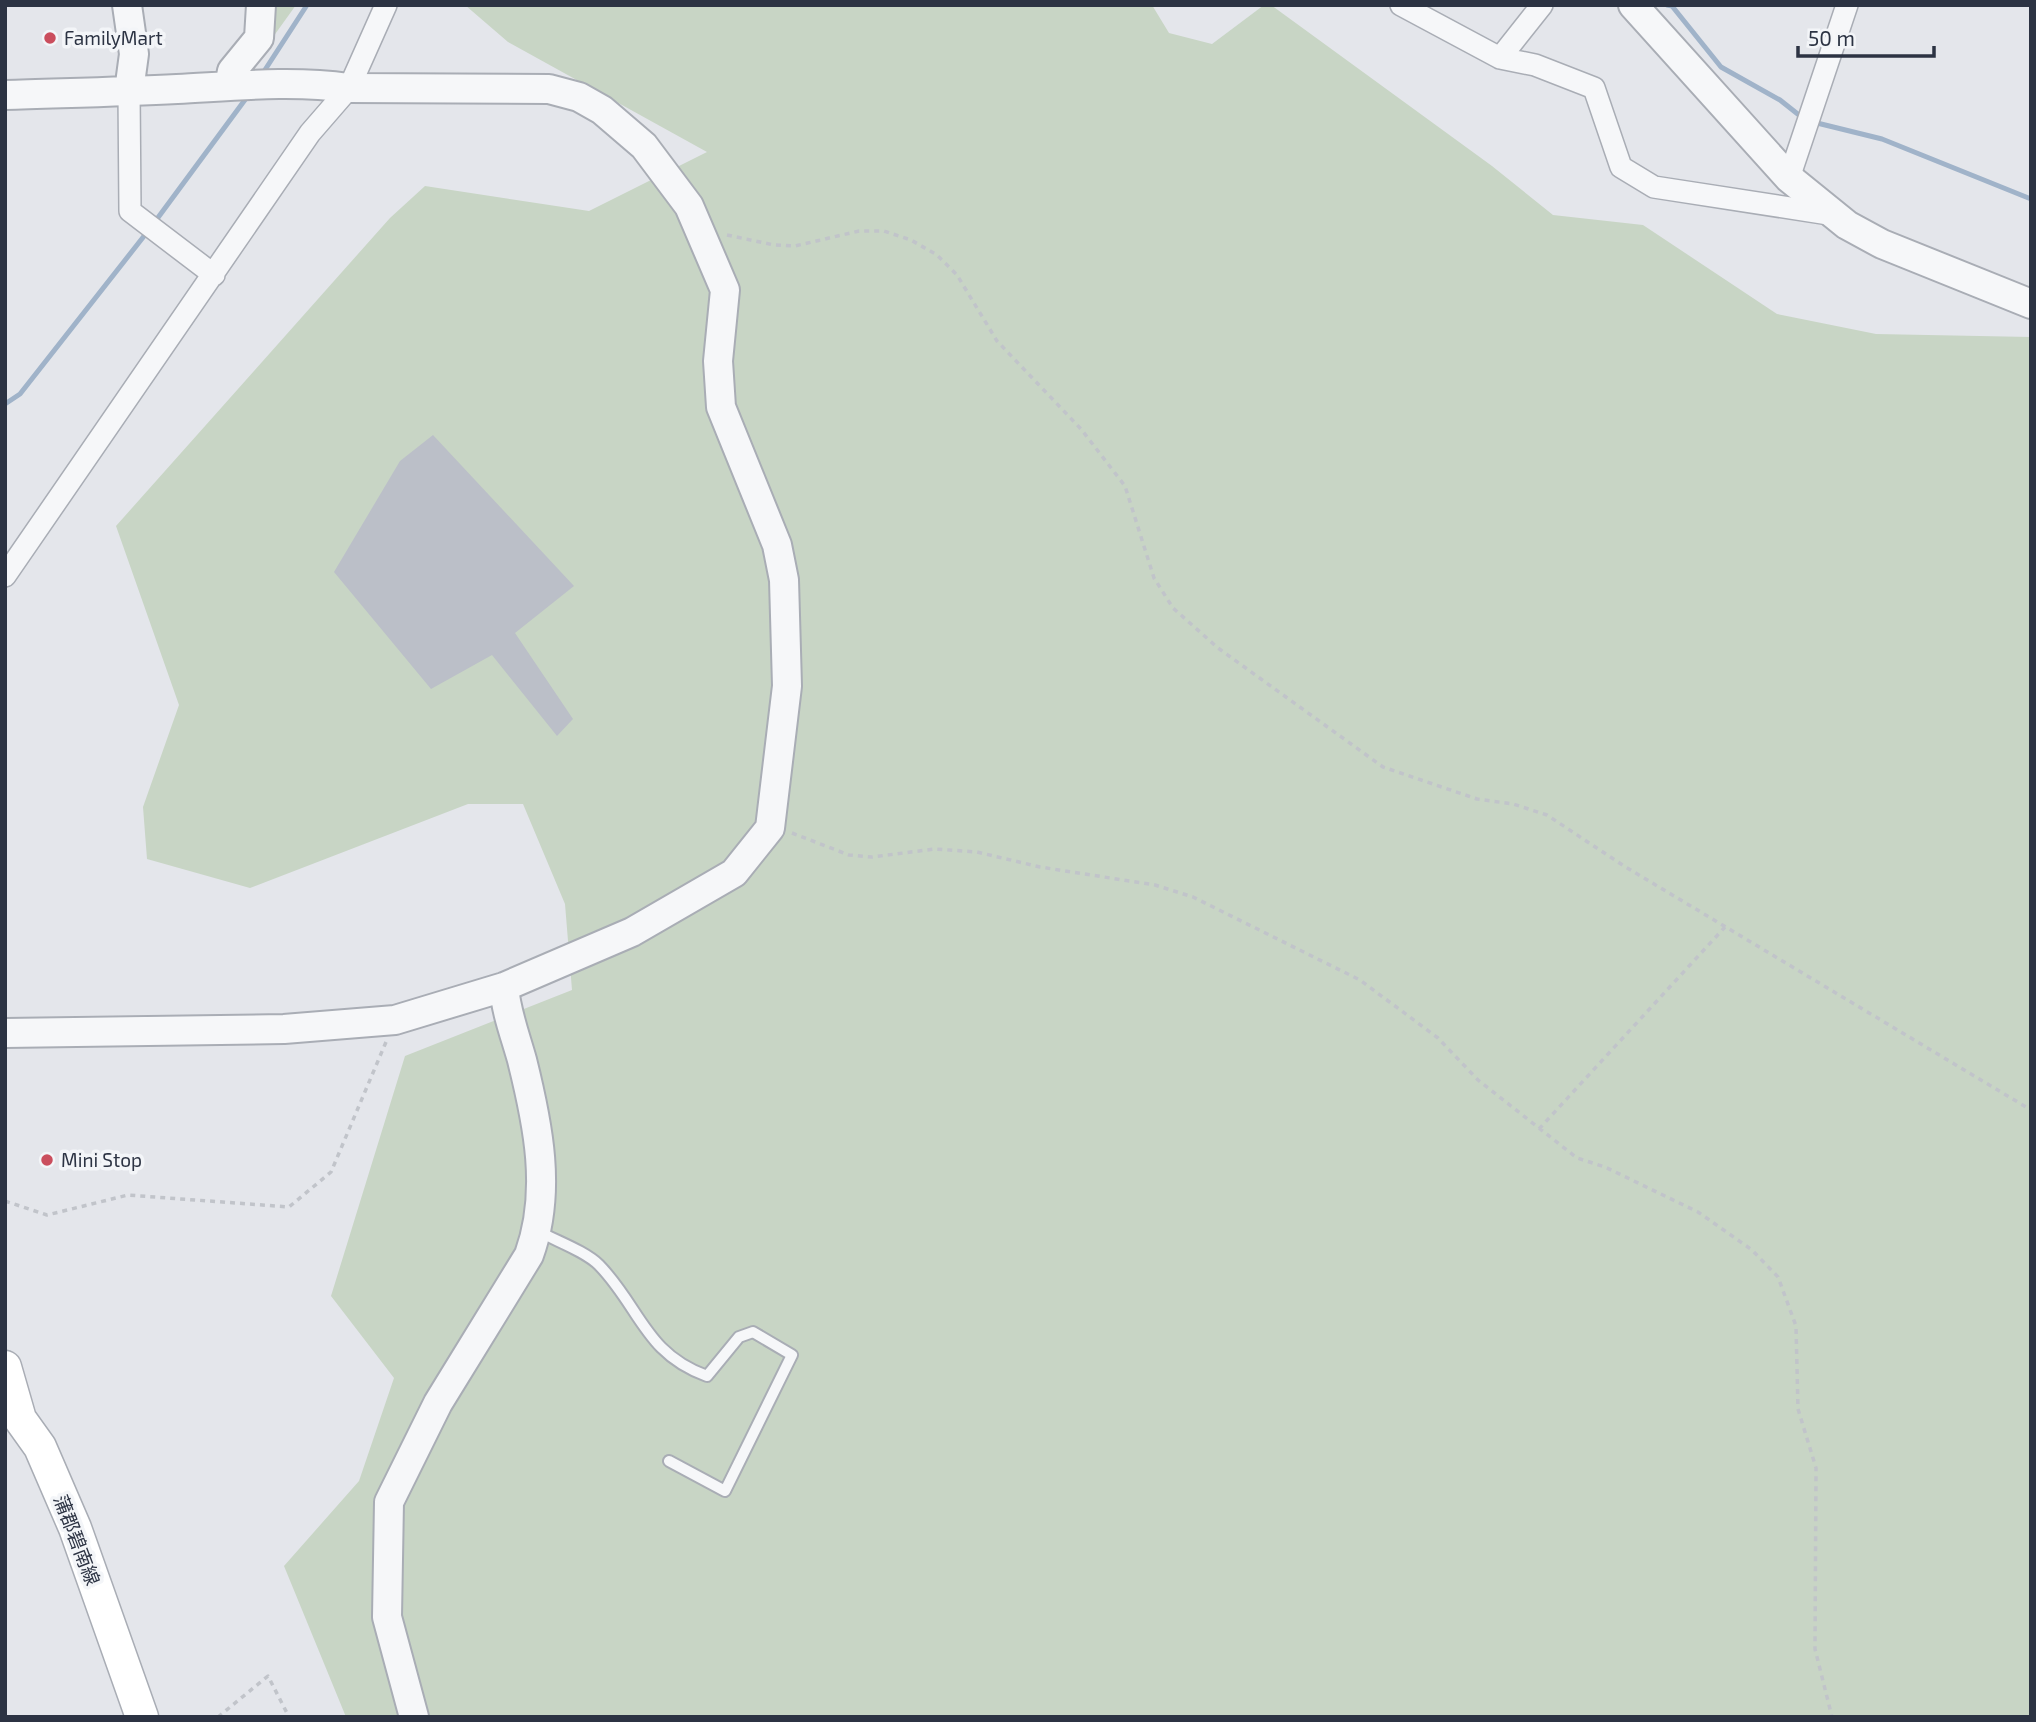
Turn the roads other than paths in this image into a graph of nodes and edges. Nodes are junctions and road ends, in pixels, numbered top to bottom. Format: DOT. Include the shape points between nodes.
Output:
graph roads {
  1 [pos="127,5"];
  2 [pos="261,5"];
  3 [pos="386,5"];
  4 [pos="1401,5"];
  5 [pos="1542,5"];
  6 [pos="1633,5"];
  7 [pos="1847,5"];
  8 [pos="1500,58"];
  9 [pos="229,86"];
  10 [pos="349,88"];
  11 [pos="129,91"];
  12 [pos="5,95"];
  13 [pos="1789,178"];
  14 [pos="1835,215"];
  15 [pos="214,275"];
  16 [pos="2031,304"];
  17 [pos="5,576"];
  18 [pos="504,987"];
  19 [pos="5,1033"];
  20 [pos="538,1231"];
  21 [pos="5,1367"];
  22 [pos="13,1423"];
  23 [pos="668,1461"];
  24 [pos="142,1717"];
  25 [pos="414,1717"];
  1 -- 11 [label="street" via="134,54"];
  2 -- 9 [label="street" via="259,38 232,71"];
  3 -- 10 [label="street"];
  4 -- 8 [label="street"];
  5 -- 8 [label="street"];
  6 -- 13 [label="street"];
  7 -- 13 [label="street"];
  8 -- 14 [label="street" via="1535,65 1594,88 1621,167 1654,187"];
  9 -- 10 [label="street" via="241,82"];
  9 -- 11 [label="street"];
  10 -- 15 [label="street" via="310,133"];
  10 -- 18 [label="street" via="549,89 579,97 602,110 644,146 689,206 725,290 718,361 721,407 777,545 785,580 787,686 770,828 734,873 665,915"];
  11 -- 12 [label="street"];
  11 -- 15 [label="street" via="130,211"];
  13 -- 14 [label="street"];
  14 -- 16 [label="street" via="1882,244"];
  15 -- 17 [label="street"];
  18 -- 19 [label="street" via="395,1020 284,1029"];
  18 -- 20 [label="street" via="542,1166"];
  20 -- 23 [label="lane" via="598,1264 655,1342 682,1367 707,1376 739,1337 753,1332 792,1355 724,1491"];
  20 -- 25 [label="street" via="529,1255 438,1403 389,1502 387,1617"];
  21 -- 22 [label="main road, 蒲郡碧南線"];
  22 -- 24 [label="main road, 蒲郡碧南線" via="40,1447 75,1528"];
}
